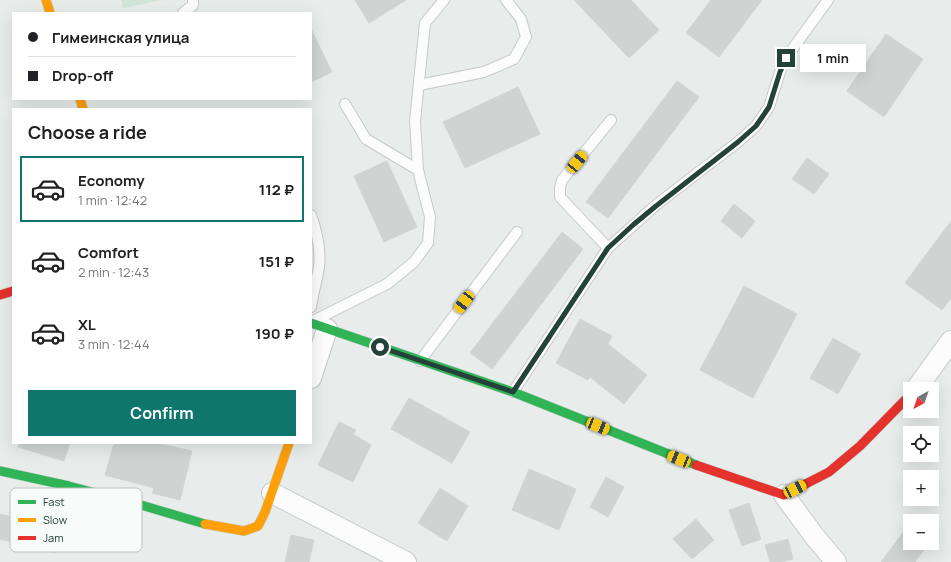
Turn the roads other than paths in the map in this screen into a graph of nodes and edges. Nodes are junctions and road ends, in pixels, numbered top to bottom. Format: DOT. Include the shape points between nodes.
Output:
graph roads {
  1 [pos="46,0"];
  2 [pos="193,0"];
  3 [pos="444,0"];
  4 [pos="506,0"];
  5 [pos="828,0"];
  6 [pos="50,12"];
  7 [pos="184,12"];
  8 [pos="419,85"];
  9 [pos="345,104"];
  10 [pos="611,120"];
  11 [pos="418,170"];
  12 [pos="312,218"];
  13 [pos="517,232"];
  14 [pos="608,248"];
  15 [pos="12,290"];
  16 [pos="0,295"];
  17 [pos="312,300"];
  18 [pos="316,324"];
  19 [pos="951,341"];
  20 [pos="420,361"];
  21 [pos="312,367"];
  22 [pos="921,382"];
  23 [pos="513,392"];
  24 [pos="903,402"];
  25 [pos="289,444"];
  26 [pos="0,471"];
  27 [pos="77,488"];
  28 [pos="272,493"];
  29 [pos="784,495"];
  30 [pos="142,505"];
  31 [pos="406,562"];
  32 [pos="836,562"];
  1 -- 6 [label="street"];
  2 -- 7 [label="lane" via="193,6"];
  3 -- 8 [label="lane" via="425,23"];
  4 -- 8 [label="lane" via="521,19 526,37 514,59 484,72"];
  5 -- 14 [label="lane" via="786,58 769,107 756,126"];
  8 -- 11 [label="lane" via="415,121"];
  9 -- 11 [label="lane" via="366,139"];
  10 -- 14 [label="lane" via="562,180 560,188 560,197"];
  11 -- 18 [label="lane" via="430,216 428,243 414,262 387,284"];
  12 -- 17 [label="lane" via="320,251"];
  13 -- 20 [label="lane"];
  14 -- 23 [label="lane"];
  15 -- 16 [label="street"];
  18 -- 20 [label="street"];
  18 -- 21 [label="street"];
  19 -- 22 [label="street"];
  20 -- 23 [label="street"];
  23 -- 29 [label="street" via="679,459"];
  24 -- 29 [label="street" via="860,446 829,472"];
  25 -- 28 [label="street"];
  26 -- 27 [label="street"];
  28 -- 30 [label="street" via="258,526 244,531 203,524"];
  28 -- 31 [label="street"];
  29 -- 32 [label="street"];
}
